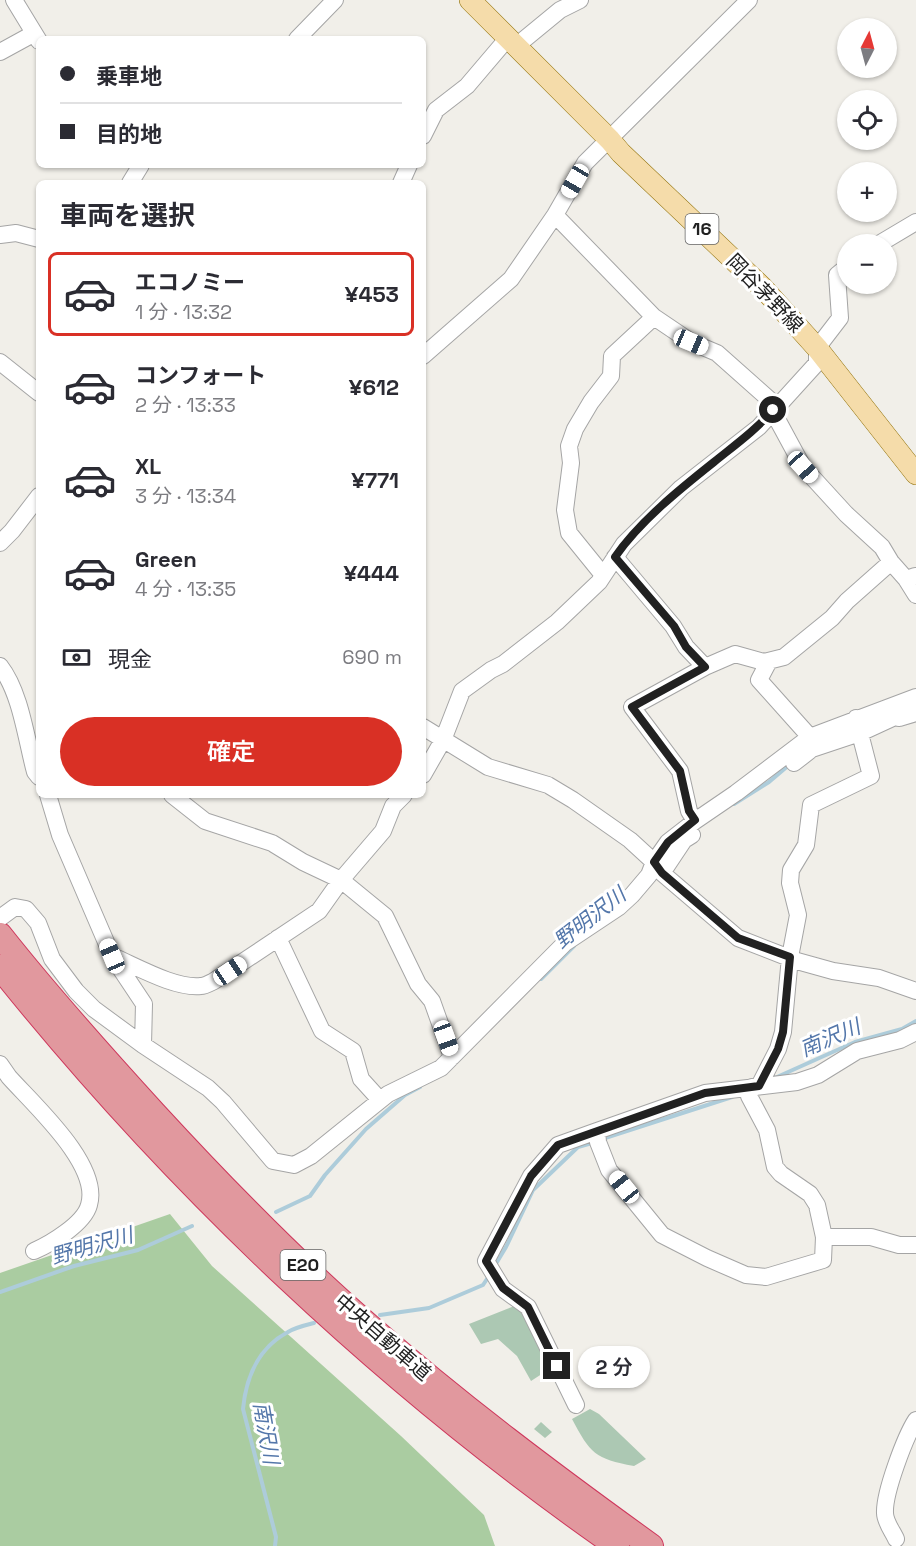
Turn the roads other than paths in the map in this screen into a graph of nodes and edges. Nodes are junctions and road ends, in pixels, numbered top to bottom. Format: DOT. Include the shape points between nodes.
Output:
graph roads {
  1 [pos="335,0"];
  2 [pos="470,0"];
  3 [pos="580,0"];
  4 [pos="748,0"];
  5 [pos="21,2"];
  6 [pos="300,36"];
  7 [pos="36,38"];
  8 [pos="511,43"];
  9 [pos="0,52"];
  10 [pos="426,130"];
  11 [pos="610,140"];
  12 [pos="555,216"];
  13 [pos="916,222"];
  14 [pos="896,234"];
  15 [pos="0,235"];
  16 [pos="36,238"];
  17 [pos="838,294"];
  18 [pos="654,317"];
  19 [pos="818,348"];
  20 [pos="426,353"];
  21 [pos="0,362"];
  22 [pos="36,391"];
  23 [pos="773,410"];
  24 [pos="916,474"];
  25 [pos="36,500"];
  26 [pos="0,543"];
  27 [pos="615,557"];
  28 [pos="891,562"];
  29 [pos="603,575"];
  30 [pos="911,578"];
  31 [pos="916,595"];
  32 [pos="769,660"];
  33 [pos="0,666"];
  34 [pos="705,667"];
  35 [pos="916,697"];
  36 [pos="898,709"];
  37 [pos="916,713"];
  38 [pos="858,726"];
  39 [pos="426,729"];
  40 [pos="810,737"];
  41 [pos="443,740"];
  42 [pos="426,770"];
  43 [pos="36,773"];
  44 [pos="49,798"];
  45 [pos="176,798"];
  46 [pos="401,798"];
  47 [pos="695,820"];
  48 [pos="658,868"];
  49 [pos="341,880"];
  50 [pos="2,922"];
  51 [pos="278,938"];
  52 [pos="112,956"];
  53 [pos="790,957"];
  54 [pos="0,967"];
  55 [pos="916,991"];
  56 [pos="916,1032"];
  57 [pos="142,1045"];
  58 [pos="452,1057"];
  59 [pos="0,1064"];
  60 [pos="755,1087"];
  61 [pos="380,1100"];
  62 [pos="597,1131"];
  63 [pos="824,1237"];
  64 [pos="916,1245"];
  65 [pos="34,1251"];
  66 [pos="576,1405"];
  67 [pos="916,1420"];
  68 [pos="896,1539"];
  69 [pos="617,1546"];
  70 [pos="651,1546"];
  1 -- 6 [label="street"];
  2 -- 8 [label="main road, 岡谷茅野線 / 16"];
  3 -- 8 [label="street"];
  4 -- 11 [label="street"];
  5 -- 7 [label="street"];
  7 -- 9 [label="street"];
  8 -- 10 [label="street" via="436,110"];
  8 -- 11 [label="main road, 岡谷茅野線 / 16"];
  11 -- 12 [label="street" via="585,163"];
  11 -- 19 [label="main road, 岡谷茅野線 / 16" via="763,288"];
  12 -- 18 [label="street"];
  12 -- 20 [label="street" via="511,279"];
  13 -- 14 [label="street"];
  15 -- 16 [label="street" via="16,233"];
  17 -- 19 [label="street" via="840,318"];
  18 -- 23 [label="street" via="691,342 717,353 771,400"];
  18 -- 29 [label="street" via="612,356 611,376 575,429 570,446 565,510 569,533"];
  19 -- 23 [label="street" via="817,363"];
  19 -- 24 [label="main road, 岡谷茅野線 / 16"];
  21 -- 22 [label="street"];
  23 -- 27 [label="street" via="759,427 681,488"];
  23 -- 28 [label="street" via="803,467"];
  25 -- 26 [label="street"];
  27 -- 29 [label="street"];
  27 -- 34 [label="street"];
  28 -- 30 [label="street"];
  28 -- 32 [label="street" via="784,657"];
  29 -- 41 [label="street" via="529,646 462,691"];
  30 -- 31 [label="street"];
  32 -- 34 [label="street" via="735,654"];
  32 -- 40 [label="street" via="759,680"];
  33 -- 43 [label="street" via="14,690"];
  34 -- 47 [label="street" via="632,707 680,771 689,811"];
  35 -- 36 [label="street"];
  36 -- 37 [label="street" via="899,718"];
  36 -- 38 [label="street"];
  38 -- 40 [label="street"];
  38 -- 48 [label="street" via="812,749 684,840"];
  38 -- 53 [label="street" via="871,776 811,805 806,845 791,870 798,915"];
  39 -- 41 [label="street"];
  40 -- 47 [label="street"];
  41 -- 42 [label="street"];
  41 -- 48 [label="street" via="488,767 548,785 605,821"];
  44 -- 52 [label="street" via="60,835"];
  45 -- 49 [label="street" via="205,821 272,843"];
  46 -- 49 [label="street" via="393,806 383,831"];
  47 -- 48 [label="street" via="668,842"];
  48 -- 53 [label="street" via="738,938"];
  48 -- 58 [label="street" via="619,907 565,944"];
  49 -- 51 [label="street" via="319,911"];
  49 -- 58 [label="street" via="385,916 418,984 432,1001"];
  50 -- 57 [label="street" via="15,907 26,909 38,923 52,959 76,991"];
  50 -- 70 [label="highway, 中央自動車道 / E20" via="30,973 160,1119 314,1275 512,1444"];
  51 -- 52 [label="street" via="202,987 160,977"];
  51 -- 61 [label="street" via="322,1031 353,1051 361,1079"];
  52 -- 57 [label="street" via="144,1004"];
  53 -- 55 [label="street"];
  53 -- 60 [label="street" via="783,1032 778,1049"];
  54 -- 69 [label="highway, 中央自動車道 / E20" via="149,1138 308,1297 469,1435"];
  56 -- 60 [label="street" via="857,1051 818,1075"];
  57 -- 61 [label="street" via="208,1088 273,1161 294,1165 311,1156"];
  58 -- 61 [label="street" via="441,1068"];
  59 -- 65 [label="street" via="73,1149 91,1190 89,1206 81,1219"];
  60 -- 62 [label="street" via="705,1093"];
  60 -- 63 [label="street" via="749,1096 768,1130 775,1167 818,1205"];
  62 -- 63 [label="street" via="609,1170 662,1235 707,1258 746,1275 766,1277 823,1260"];
  62 -- 66 [label="street" via="558,1145 531,1176 486,1261 503,1288 528,1307"];
  63 -- 64 [label="street" via="871,1237"];
  67 -- 68 [label="street" via="907,1433 886,1497 886,1518"];
}
